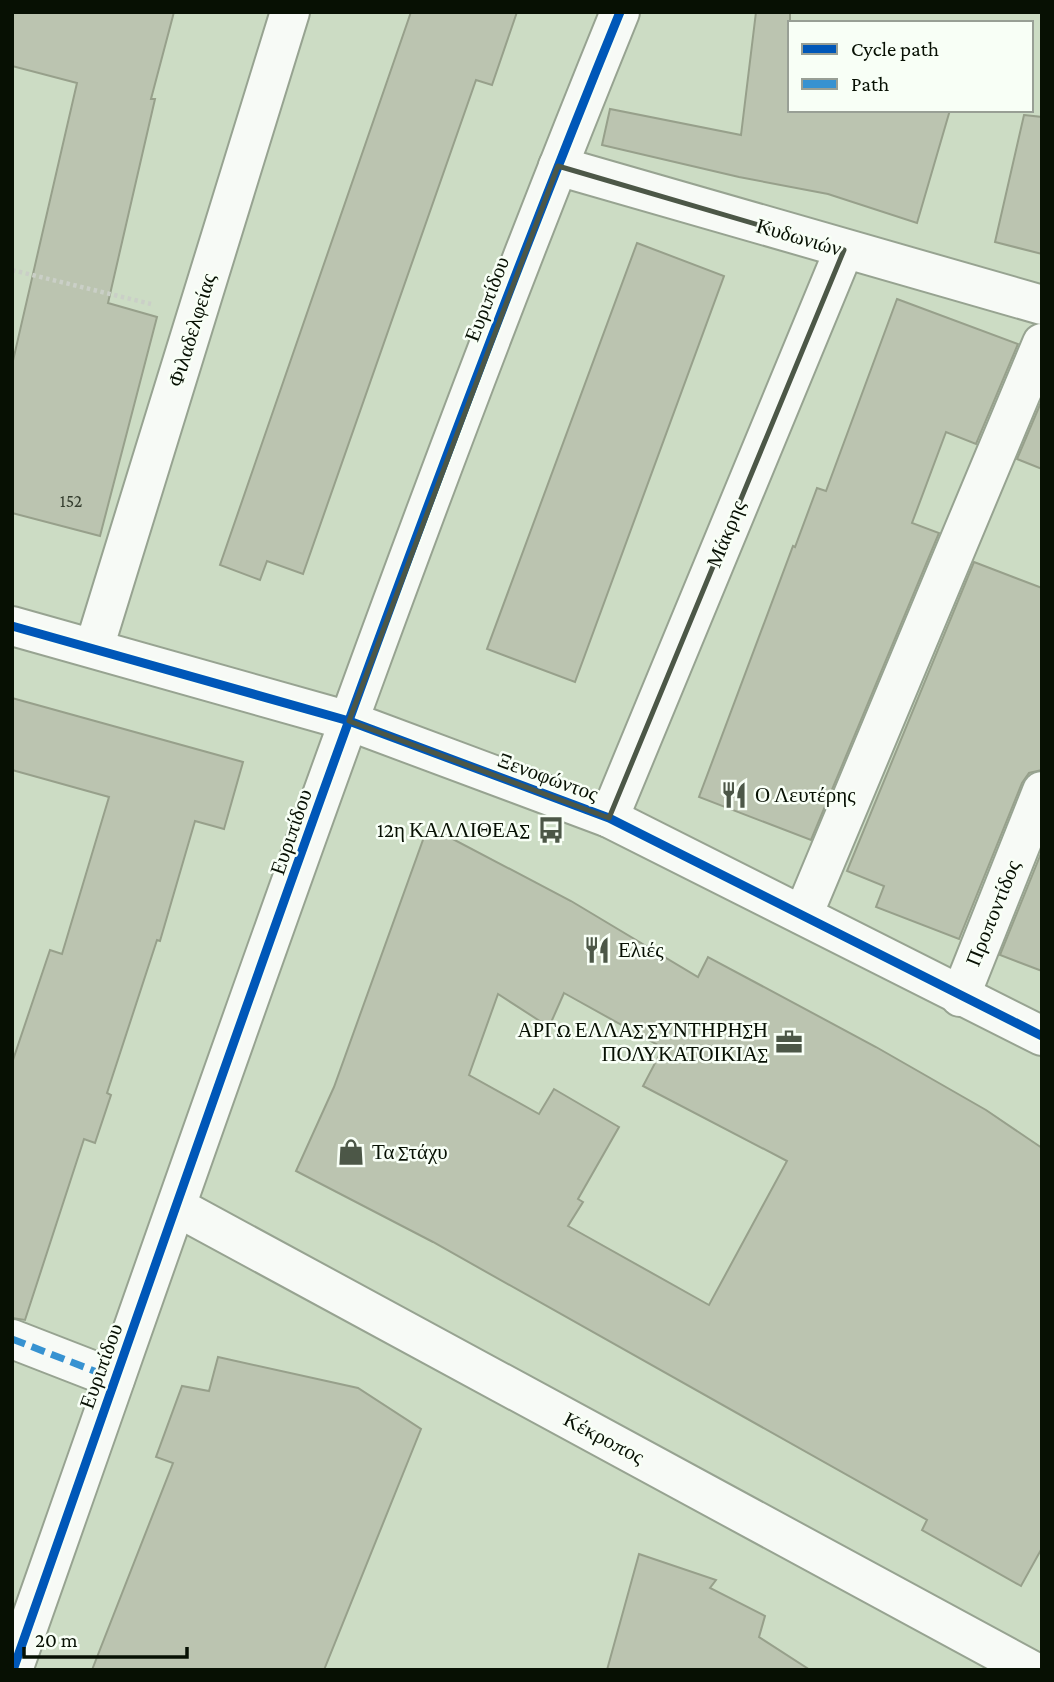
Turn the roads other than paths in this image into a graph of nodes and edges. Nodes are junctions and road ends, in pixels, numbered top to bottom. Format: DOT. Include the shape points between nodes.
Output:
graph roads {
  1 [pos="290,12"];
  2 [pos="620,12"];
  3 [pos="558,166"];
  4 [pos="844,250"];
  5 [pos="1042,305"];
  6 [pos="1042,343"];
  7 [pos="12,626"];
  8 [pos="94,648"];
  9 [pos="349,721"];
  10 [pos="1042,791"];
  11 [pos="609,818"];
  12 [pos="803,915"];
  13 [pos="960,997"];
  14 [pos="1042,1036"];
  15 [pos="177,1207"];
  16 [pos="12,1339"];
  17 [pos="115,1379"];
  18 [pos="13,1670"];
  19 [pos="1031,1670"];
  1 -- 8 [label="street, Φιλαδελφείας"];
  2 -- 3 [label="street, Ευριπίδου"];
  3 -- 4 [label="street, Κυδωνιών"];
  3 -- 9 [label="street, Ευριπίδου"];
  4 -- 5 [label="street, Κυδωνιών"];
  4 -- 11 [label="street, Μάκρης"];
  6 -- 12 [label="street"];
  7 -- 8 [label="street, Ξενοφώντος"];
  8 -- 9 [label="street, Ξενοφώντος"];
  9 -- 11 [label="street, Ξενοφώντος"];
  9 -- 15 [label="street, Ευριπίδου"];
  10 -- 13 [label="street, Προποντίδος"];
  11 -- 12 [label="street, Ξενοφώντος"];
  12 -- 13 [label="street, Ξενοφώντος"];
  13 -- 14 [label="street, Ξενοφώντος"];
  15 -- 17 [label="street, Ευριπίδου"];
  15 -- 19 [label="street, Κέκροπος"];
  16 -- 17 [label="street"];
  17 -- 18 [label="street, Ευριπίδου"];
}
